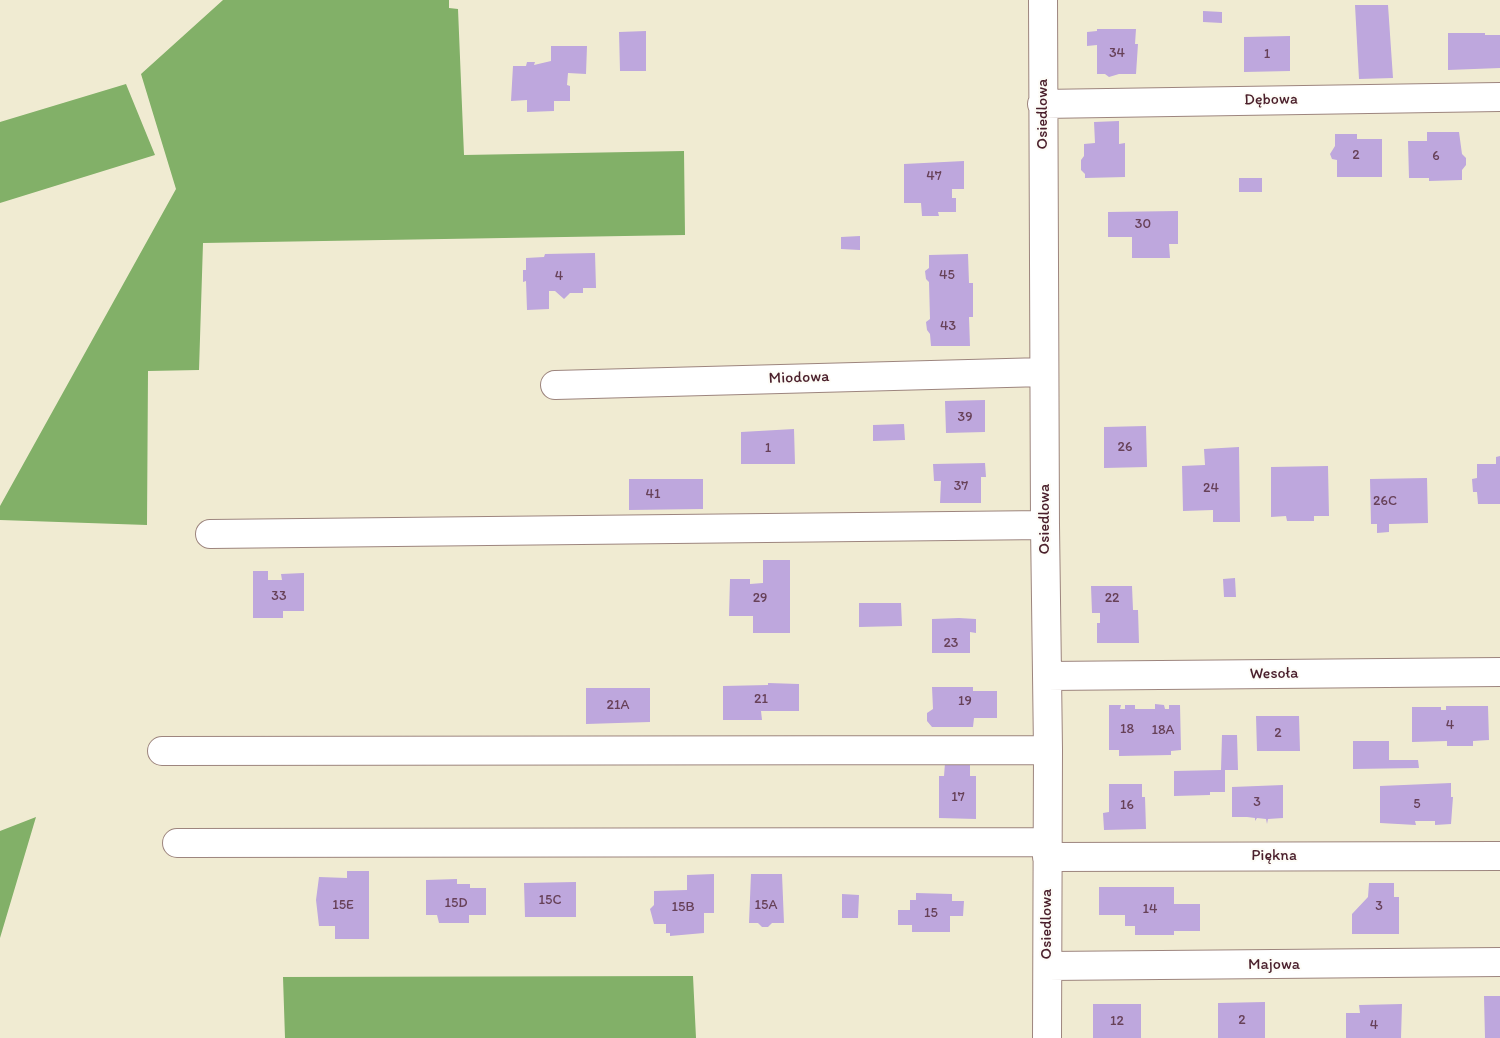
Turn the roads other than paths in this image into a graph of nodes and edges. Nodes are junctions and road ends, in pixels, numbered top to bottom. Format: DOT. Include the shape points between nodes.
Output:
graph roads {
  1 [pos="1043,0"];
  2 [pos="1500,97"];
  3 [pos="1042,104"];
  4 [pos="1044,372"];
  5 [pos="555,385"];
  6 [pos="1045,525"];
  7 [pos="210,534"];
  8 [pos="1500,672"];
  9 [pos="1047,676"];
  10 [pos="1048,750"];
  11 [pos="162,751"];
  12 [pos="177,843"];
  13 [pos="1047,850"];
  14 [pos="1500,856"];
  15 [pos="1500,962"];
  16 [pos="1048,966"];
  17 [pos="1047,1038"];
  1 -- 3 [label="street, Osiedlowa"];
  2 -- 3 [label="street, Dębowa"];
  3 -- 4 [label="street, Osiedlowa"];
  4 -- 5 [label="street, Miodowa"];
  4 -- 6 [label="street, Osiedlowa"];
  6 -- 7 [label="street"];
  6 -- 9 [label="street, Osiedlowa"];
  8 -- 9 [label="street, Wesoła"];
  9 -- 10 [label="street, Osiedlowa"];
  10 -- 11 [label="street"];
  10 -- 13 [label="street, Osiedlowa"];
  12 -- 13 [label="street, Piękna"];
  13 -- 14 [label="street, Piękna"];
  13 -- 16 [label="street, Osiedlowa"];
  15 -- 16 [label="street, Majowa"];
  16 -- 17 [label="street, Osiedlowa"];
}
